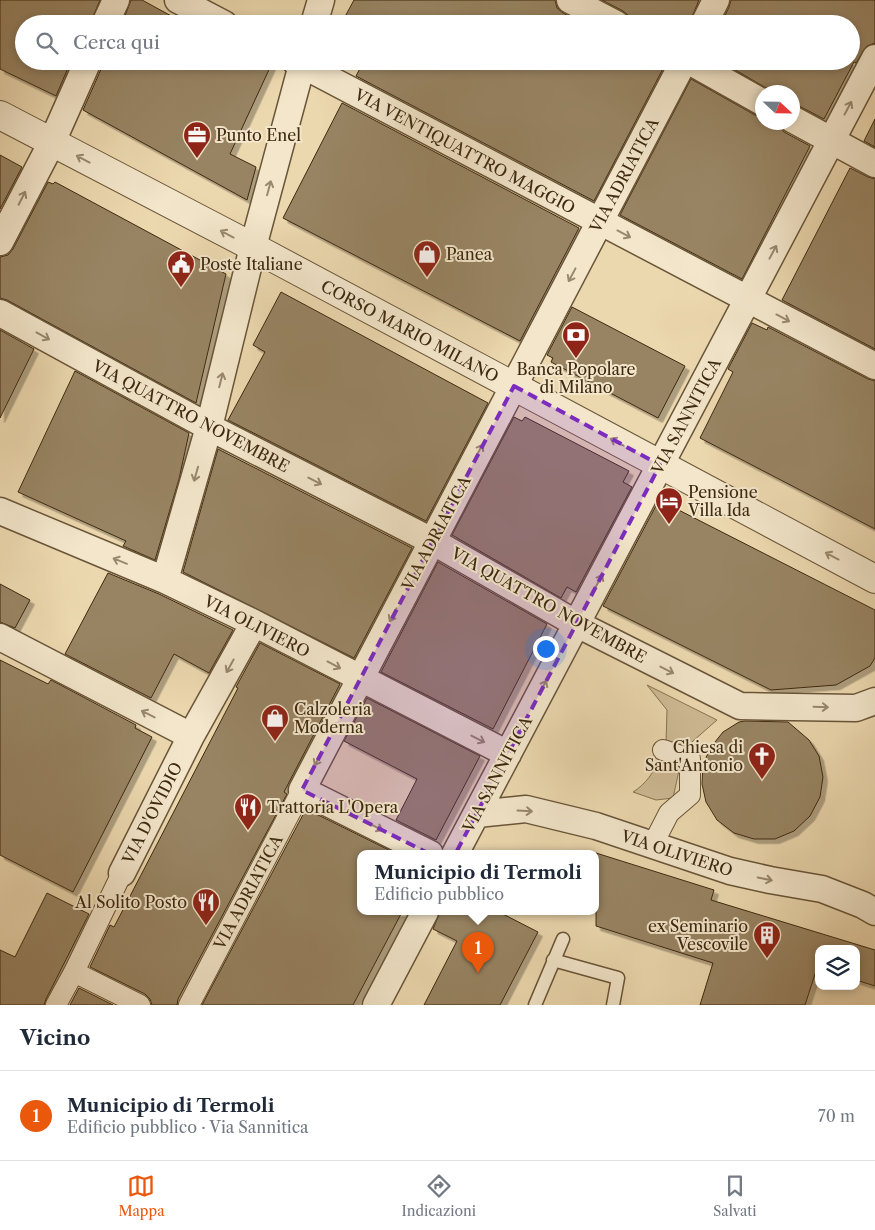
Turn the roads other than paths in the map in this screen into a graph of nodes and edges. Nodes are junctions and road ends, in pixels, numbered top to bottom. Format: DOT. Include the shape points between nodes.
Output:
graph roads {
  1 [pos="116,0"];
  2 [pos="178,0"];
  3 [pos="321,0"];
  4 [pos="570,0"];
  5 [pos="716,0"];
  6 [pos="109,15"];
  7 [pos="207,15"];
  8 [pos="317,15"];
  9 [pos="599,15"];
  10 [pos="708,15"];
  11 [pos="875,58"];
  12 [pos="84,70"];
  13 [pos="298,70"];
  14 [pos="315,70"];
  15 [pos="679,70"];
  16 [pos="705,70"];
  17 [pos="755,98"];
  18 [pos="0,115"];
  19 [pos="800,124"];
  20 [pos="831,141"];
  21 [pos="52,142"];
  22 [pos="875,164"];
  23 [pos="600,222"];
  24 [pos="0,242"];
  25 [pos="253,247"];
  26 [pos="748,299"];
  27 [pos="0,313"];
  28 [pos="875,366"];
  29 [pos="514,386"];
  30 [pos="209,427"];
  31 [pos="660,465"];
  32 [pos="0,512"];
  33 [pos="432,541"];
  34 [pos="875,578"];
  35 [pos="165,580"];
  36 [pos="254,623"];
  37 [pos="577,624"];
  38 [pos="0,637"];
  39 [pos="360,679"];
  40 [pos="875,700"];
  41 [pos="191,736"];
  42 [pos="663,750"];
  43 [pos="508,754"];
  44 [pos="302,790"];
  45 [pos="477,814"];
  46 [pos="653,844"];
  47 [pos="422,850"];
  48 [pos="457,850"];
  49 [pos="122,873"];
  50 [pos="875,912"];
  51 [pos="423,915"];
  52 [pos="562,939"];
  53 [pos="553,960"];
  54 [pos="74,972"];
  55 [pos="56,1005"];
  56 [pos="140,1005"];
  57 [pos="189,1005"];
  58 [pos="376,1005"];
  59 [pos="535,1005"];
  60 [pos="613,1005"];
  1 -- 6 [label="street"];
  2 -- 7 [label="street"];
  3 -- 8 [label="street"];
  4 -- 9 [label="street"];
  5 -- 10 [label="street"];
  20 -- 11 [label="street, VIA SANNITICA, one-way"];
  12 -- 21 [label="street"];
  25 -- 13 [label="street, one-way"];
  14 -- 23 [label="street, VIA VENTIQUATTRO MAGGIO"];
  15 -- 23 [label="street, VIA ADRIATICA"];
  16 -- 17 [label="street"];
  18 -- 21 [label="street, CORSO MARIO MILANO"];
  19 -- 20 [label="street"];
  20 -- 22 [label="street"];
  26 -- 20 [label="street, VIA SANNITICA, one-way"];
  24 -- 21 [label="street, one-way"];
  25 -- 21 [label="street, CORSO MARIO MILANO, one-way"];
  23 -- 26 [label="street, VIA VENTIQUATTRO MAGGIO, one-way"];
  23 -- 29 [label="street, VIA ADRIATICA, one-way"];
  25 -- 29 [label="street, CORSO MARIO MILANO"];
  30 -- 25 [label="street, one-way"];
  26 -- 28 [label="street, VIA VENTIQUATTRO MAGGIO, one-way"];
  26 -- 31 [label="street, VIA SANNITICA"];
  27 -- 30 [label="street, VIA QUATTRO NOVEMBRE, one-way"];
  31 -- 29 [label="street, CORSO MARIO MILANO, one-way"];
  33 -- 29 [label="street, VIA ADRIATICA, one-way"];
  30 -- 33 [label="street, VIA QUATTRO NOVEMBRE, one-way"];
  30 -- 35 [label="street, one-way"];
  34 -- 31 [label="street, CORSO MARIO MILANO, one-way"];
  37 -- 31 [label="street, VIA SANNITICA, one-way"];
  35 -- 32 [label="street, VIA OLIVIERO, one-way"];
  33 -- 37 [label="street, VIA QUATTRO NOVEMBRE"];
  33 -- 39 [label="street, VIA ADRIATICA, one-way"];
  35 -- 36 [label="street, VIA OLIVIERO"];
  36 -- 39 [label="street, VIA OLIVIERO, one-way"];
  36 -- 41 [label="street, VIA D'OVIDIO, one-way"];
  37 -- 40 [label="street, VIA QUATTRO NOVEMBRE, one-way" via="740,706 856,708"];
  43 -- 37 [label="street, VIA SANNITICA, one-way"];
  41 -- 38 [label="street, one-way"];
  39 -- 43 [label="street, VIA OLIVIERO, one-way"];
  39 -- 44 [label="street, VIA ADRIATICA, one-way"];
  41 -- 49 [label="street, VIA D'OVIDIO"];
  42 -- 46 [label="street" via="690,759 690,795 669,813"];
  43 -- 45 [label="street, VIA SANNITICA"];
  44 -- 47 [label="street, one-way"];
  44 -- 57 [label="street, VIA ADRIATICA"];
  45 -- 46 [label="street, VIA OLIVIERO, one-way" via="526,809"];
  45 -- 48 [label="street, VIA SANNITICA"];
  46 -- 50 [label="street, VIA OLIVIERO, one-way" via="730,871 822,889"];
  49 -- 54 [label="street, VIA D'OVIDIO"];
  51 -- 58 [label="street"];
  52 -- 53 [label="lane"];
  53 -- 59 [label="lane"];
  53 -- 60 [label="lane" via="618,978"];
  54 -- 55 [label="street, VIA D'OVIDIO"];
  54 -- 56 [label="street"];
}
